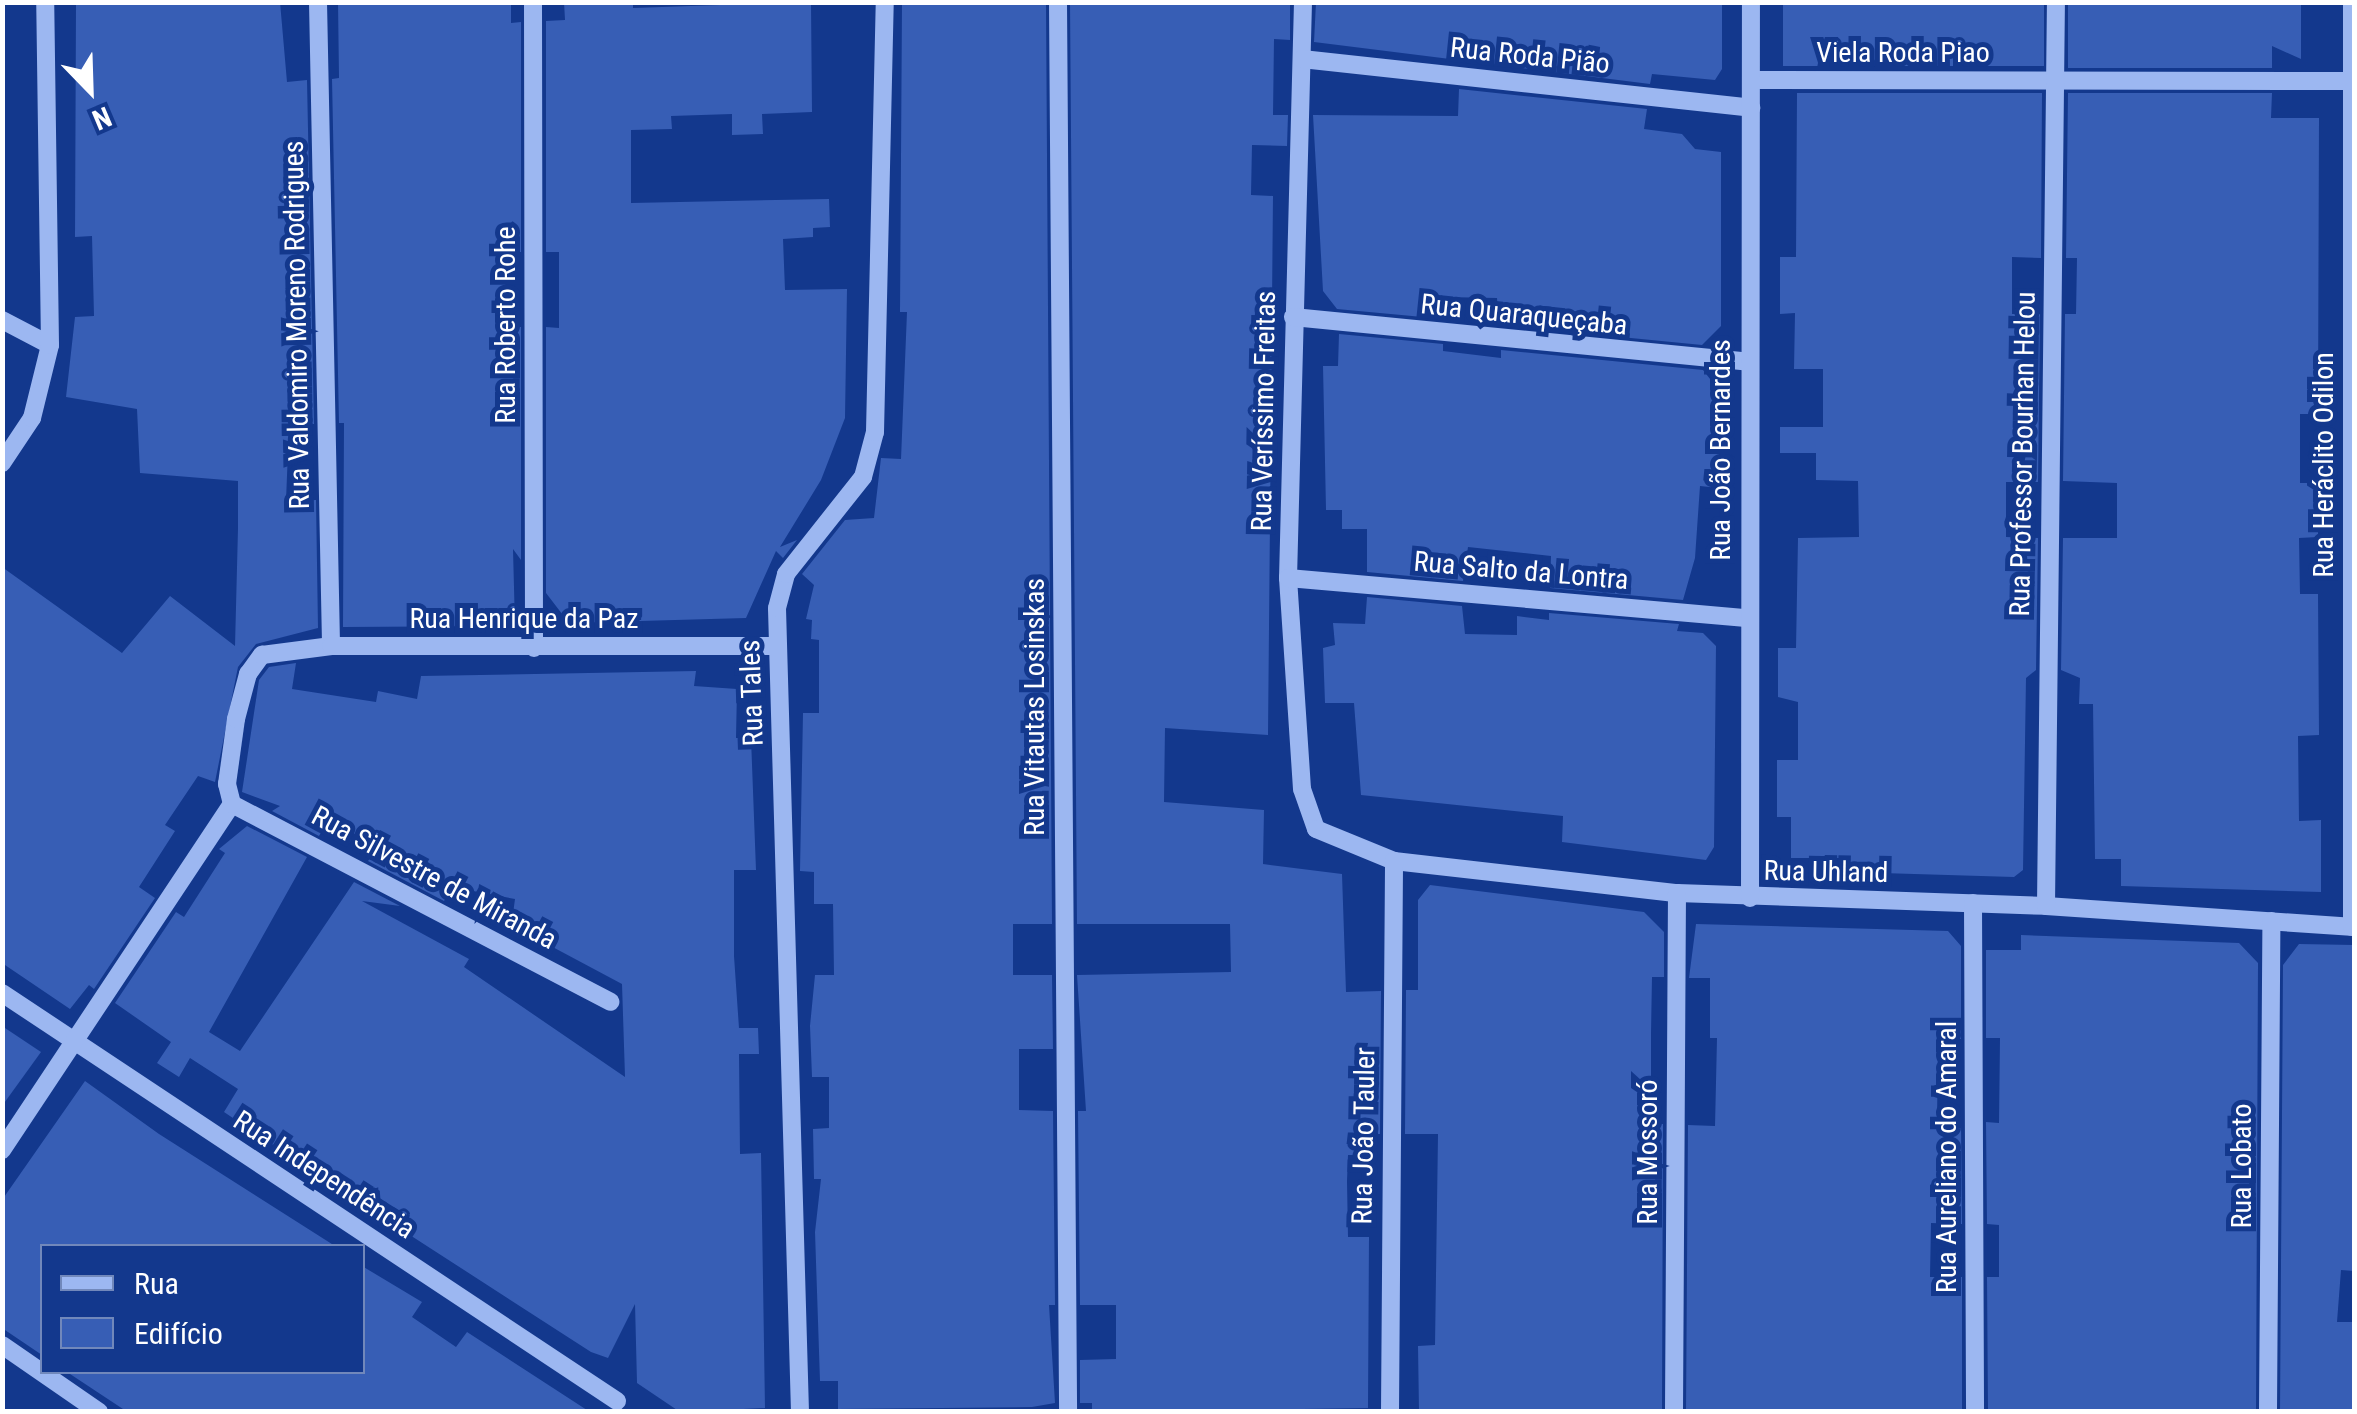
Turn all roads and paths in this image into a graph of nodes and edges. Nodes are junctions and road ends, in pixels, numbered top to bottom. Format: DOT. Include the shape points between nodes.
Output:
graph roads {
  1 [pos="45,2"];
  2 [pos="318,2"];
  3 [pos="533,2"];
  4 [pos="885,2"];
  5 [pos="1058,2"];
  6 [pos="1303,2"];
  7 [pos="1751,2"];
  8 [pos="2056,2"];
  9 [pos="2352,2"];
  10 [pos="1302,59"];
  11 [pos="1751,80"];
  12 [pos="2055,80"];
  13 [pos="2350,81"];
  14 [pos="2353,103"];
  15 [pos="1751,108"];
  16 [pos="1293,317"];
  17 [pos="2,320"];
  18 [pos="50,345"];
  19 [pos="1749,362"];
  20 [pos="2,462"];
  21 [pos="1288,578"];
  22 [pos="1748,618"];
  23 [pos="331,646"];
  24 [pos="778,646"];
  25 [pos="534,648"];
  26 [pos="232,804"];
  27 [pos="1308,820"];
  28 [pos="1394,862"];
  29 [pos="1677,893"];
  30 [pos="1750,898"];
  31 [pos="1974,903"];
  32 [pos="2046,906"];
  33 [pos="2271,921"];
  34 [pos="2353,927"];
  35 [pos="2,993"];
  36 [pos="610,1002"];
  37 [pos="73,1042"];
  38 [pos="2,1150"];
  39 [pos="2,1345"];
  40 [pos="617,1401"];
  41 [pos="76,1405"];
  42 [pos="99,1412"];
  43 [pos="800,1412"];
  44 [pos="1068,1412"];
  45 [pos="1390,1412"];
  46 [pos="1674,1412"];
  47 [pos="1975,1412"];
  48 [pos="2268,1412"];
  1 -- 18 [label="street"];
  2 -- 23 [label="street, Rua Valdomiro Moreno Rodrigues"];
  3 -- 25 [label="street, Rua Roberto Rohe"];
  4 -- 24 [label="street, Rua Tales" via="875,432 863,477 786,574 777,608"];
  5 -- 44 [label="street, Rua Vitautas Losinskas"];
  6 -- 10 [label="street, Rua Veríssimo Freitas"];
  7 -- 11 [label="street, Rua João Bernardes"];
  8 -- 12 [label="street, Rua Professor Bourhan Helou"];
  9 -- 13 [label="street, Rua Heráclito Odilon"];
  10 -- 15 [label="street, Rua Roda Pião"];
  10 -- 16 [label="street, Rua Veríssimo Freitas"];
  11 -- 12 [label="street, Viela Roda Piao"];
  11 -- 15 [label="street, Rua João Bernardes"];
  12 -- 13 [label="street, Viela Roda Piao"];
  12 -- 32 [label="street, Rua Professor Bourhan Helou"];
  13 -- 14 [label="street, Rua Heráclito Odilon"];
  14 -- 34 [label="street, Rua Heráclito Odilon"];
  15 -- 19 [label="street, Rua João Bernardes"];
  16 -- 19 [label="street, Rua Quaraqueçaba"];
  16 -- 21 [label="street, Rua Veríssimo Freitas"];
  17 -- 18 [label="street"];
  18 -- 20 [label="street" via="32,418"];
  19 -- 22 [label="street, Rua João Bernardes"];
  21 -- 22 [label="street, Rua Salto da Lontra"];
  21 -- 27 [label="street, Rua Veríssimo Freitas"];
  22 -- 30 [label="street, Rua João Bernardes"];
  23 -- 25 [label="street, Rua Henrique da Paz"];
  23 -- 26 [label="street, Rua Henrique da Paz" via="271,650 251,666 227,784"];
  24 -- 25 [label="street, Rua Henrique da Paz"];
  24 -- 43 [label="street, Rua Tales"];
  26 -- 36 [label="street, Rua Silvestre de Miranda"];
  26 -- 37 [label="street"];
  27 -- 28 [label="street, Rua Uhland" via="1326,837"];
  28 -- 29 [label="street, Rua Uhland"];
  28 -- 45 [label="street, Rua João Tauler"];
  29 -- 30 [label="street, Rua Uhland"];
  29 -- 46 [label="street, Rua Mossoró"];
  30 -- 31 [label="street, Rua Uhland"];
  31 -- 32 [label="street, Rua Uhland"];
  31 -- 47 [label="street, Rua Aureliano do Amaral"];
  32 -- 33 [label="street, Rua Uhland"];
  33 -- 34 [label="street, Rua Uhland"];
  33 -- 48 [label="street, Rua Lobato"];
  35 -- 37 [label="street, Rua Independência"];
  37 -- 38 [label="street"];
  37 -- 40 [label="street, Rua Independência"];
  39 -- 41 [label="street"];
  41 -- 42 [label="street"];
}
